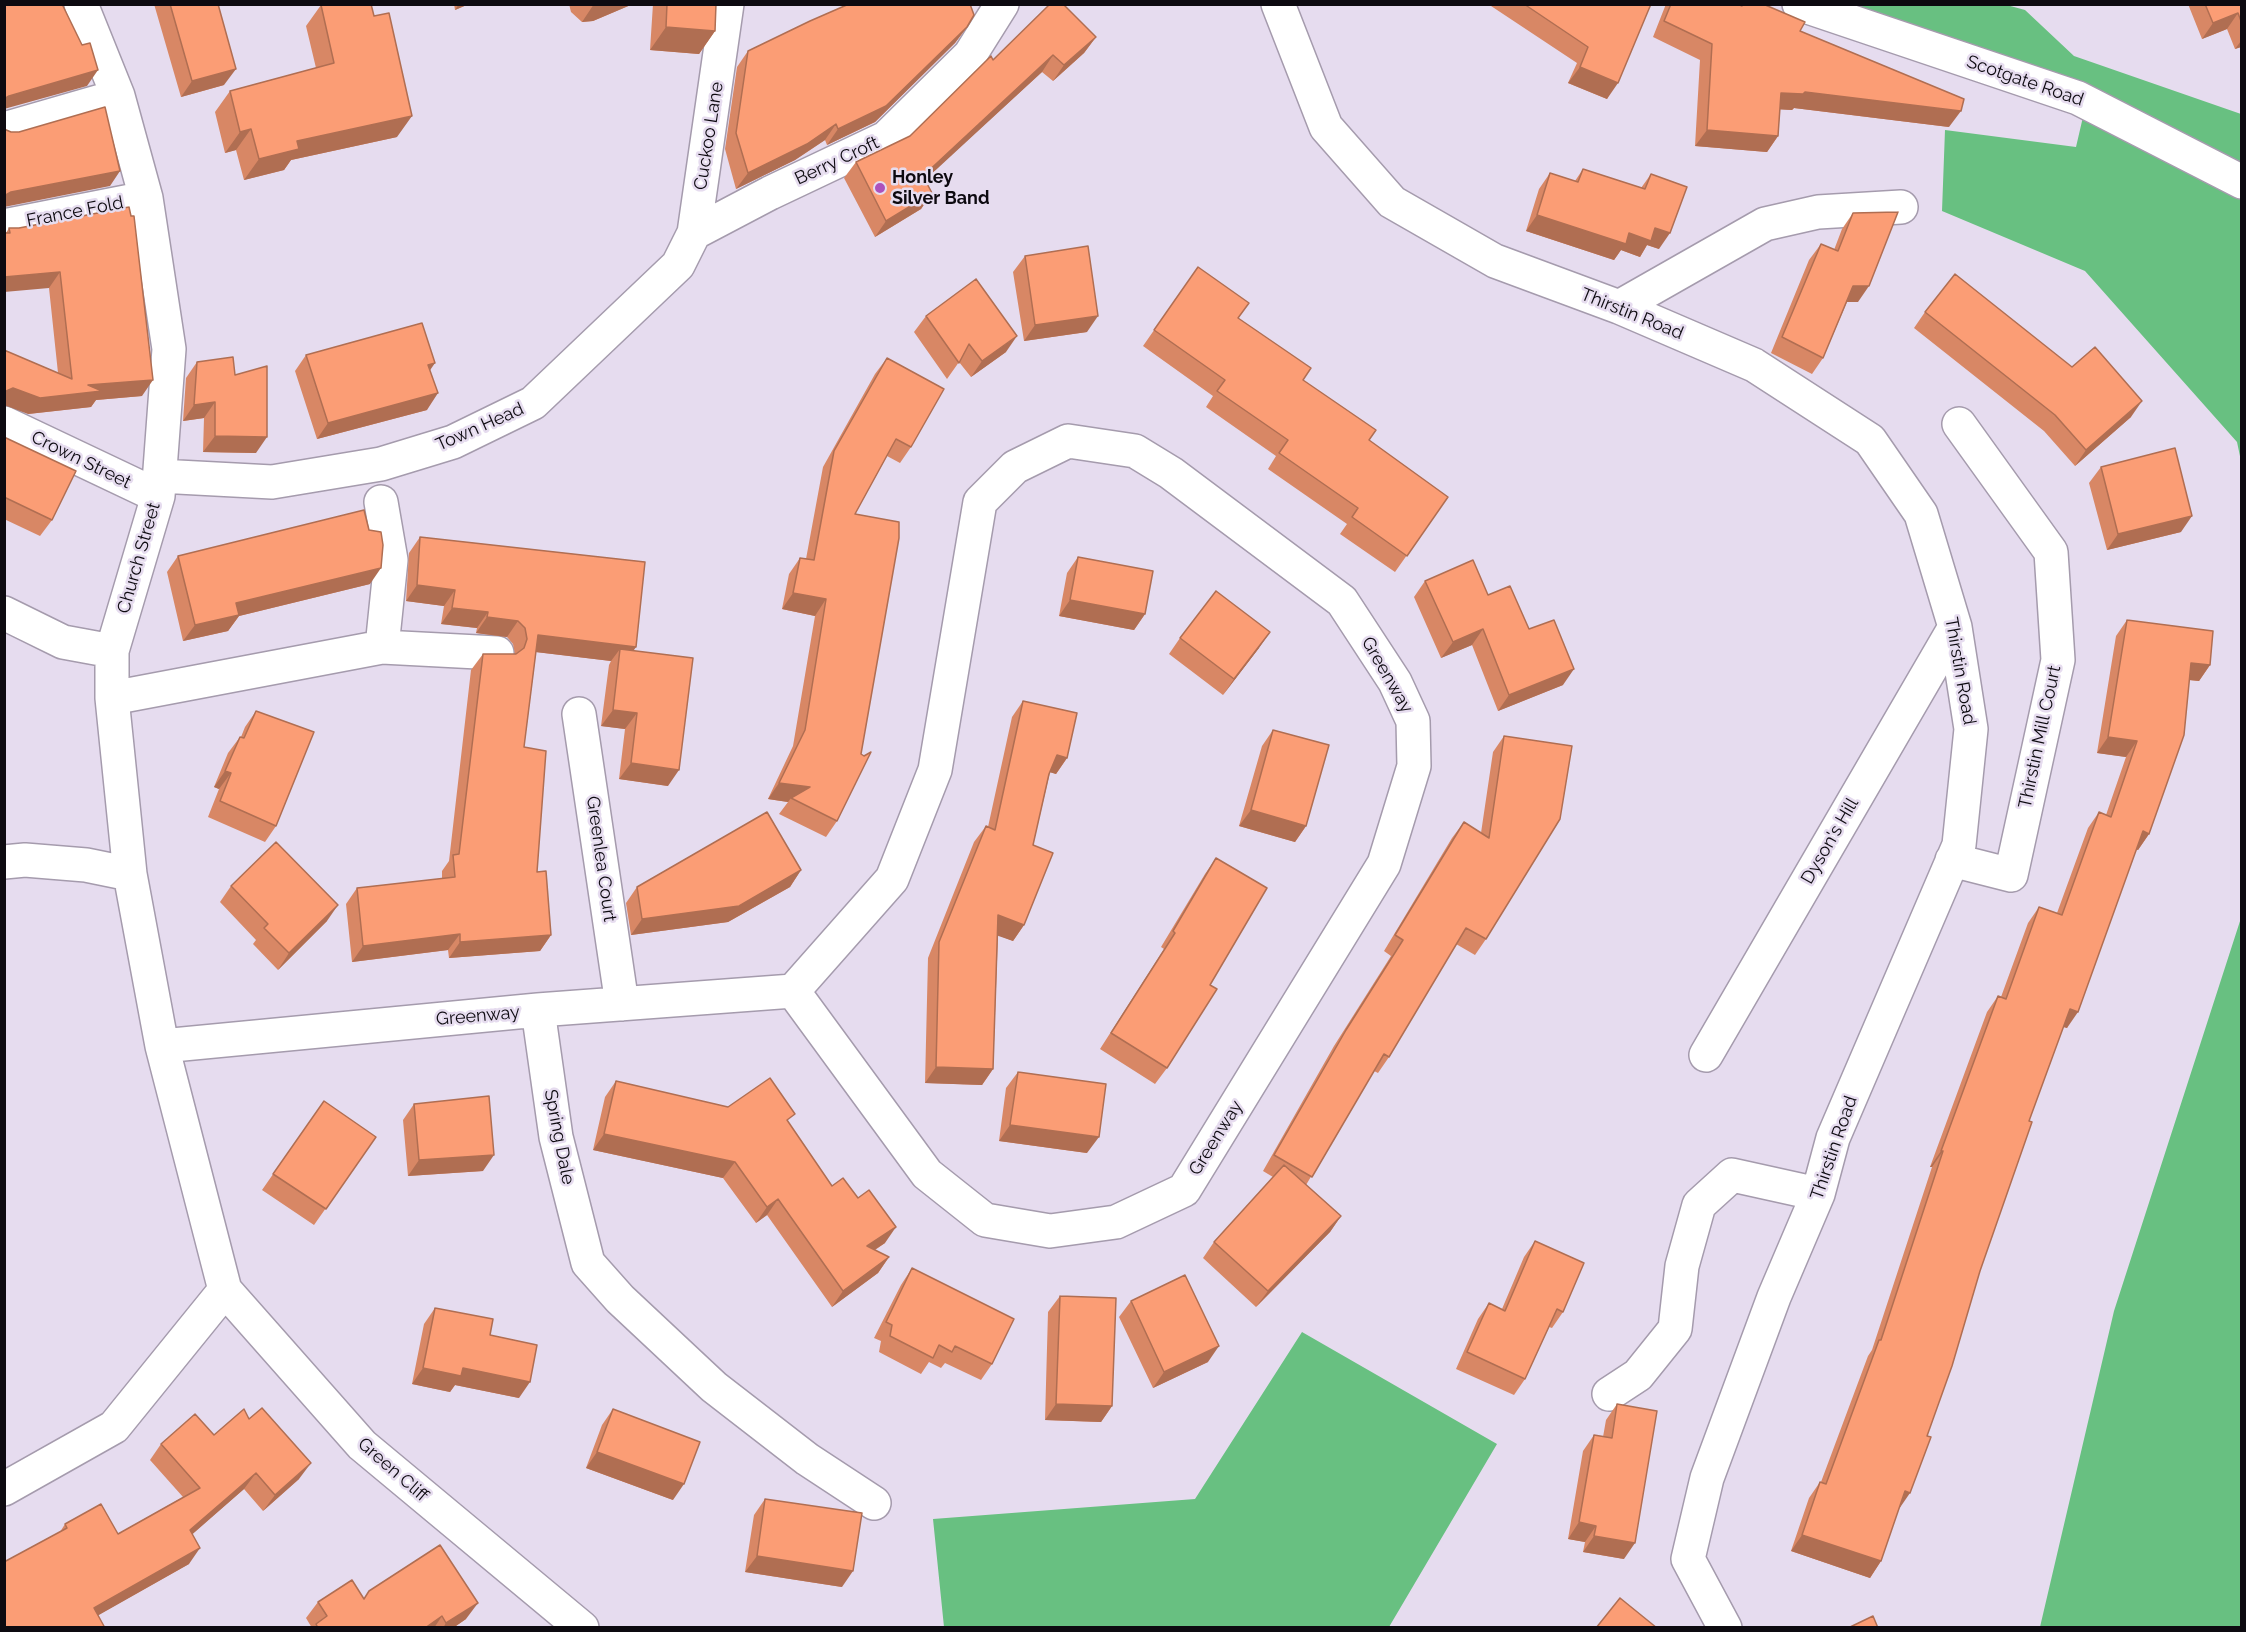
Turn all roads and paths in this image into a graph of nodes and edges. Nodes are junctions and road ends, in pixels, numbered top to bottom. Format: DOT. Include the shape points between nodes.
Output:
graph roads {
  1 [pos="81,4"];
  2 [pos="727,4"];
  3 [pos="1002,4"];
  4 [pos="1278,4"];
  5 [pos="1798,4"];
  6 [pos="118,96"];
  7 [pos="4,129"];
  8 [pos="2241,182"];
  9 [pos="146,198"];
  10 [pos="1900,207"];
  11 [pos="4,226"];
  12 [pos="694,233"];
  13 [pos="678,265"];
  14 [pos="1619,307"];
  15 [pos="4,423"];
  16 [pos="1959,424"];
  17 [pos="158,486"];
  18 [pos="381,502"];
  19 [pos="4,613"];
  20 [pos="1955,627"];
  21 [pos="382,646"];
  22 [pos="112,651"];
  23 [pos="497,653"];
  24 [pos="112,698"];
  25 [pos="579,714"];
  26 [pos="1952,860"];
  27 [pos="4,862"];
  28 [pos="130,874"];
  29 [pos="793,990"];
  30 [pos="622,1004"];
  31 [pos="538,1011"];
  32 [pos="162,1046"];
  33 [pos="1706,1055"];
  34 [pos="1818,1194"];
  35 [pos="225,1290"];
  36 [pos="1610,1394"];
  37 [pos="4,1489"];
  38 [pos="874,1503"];
  39 [pos="570,1624"];
  40 [pos="1725,1628"];
  1 -- 6 [label="street, Church Street"];
  2 -- 12 [label="street, Cuckoo Lane"];
  3 -- 12 [label="street, Berry Croft" via="970,55 885,138"];
  4 -- 14 [label="street, Thirstin Road" via="1326,127 1392,202 1494,261"];
  5 -- 8 [label="street, Scotgate Road" via="2078,98"];
  6 -- 7 [label="street"];
  6 -- 9 [label="street, Church Street"];
  9 -- 11 [label="street, France Fold"];
  9 -- 17 [label="street, Church Street" via="169,349"];
  10 -- 14 [label="street" via="1818,212 1765,224"];
  12 -- 13 [label="street, Cuckoo Lane"];
  13 -- 17 [label="street, Town Head" via="533,403 453,442 381,464 272,482"];
  14 -- 20 [label="street, Thirstin Road" via="1754,365 1870,441 1921,514"];
  15 -- 17 [label="street, Crown Street"];
  16 -- 26 [label="street, Thirstin Mill Court" via="2051,552 2058,660 2011,875"];
  17 -- 22 [label="street, Church Street"];
  18 -- 21 [label="street" via="392,560"];
  19 -- 22 [label="street" via="63,642"];
  20 -- 26 [label="street, Thirstin Road" via="1971,729 1959,845"];
  20 -- 33 [label="street, Dyson's Hill"];
  21 -- 23 [label="street"];
  21 -- 24 [label="street"];
  22 -- 24 [label="street, Church Street"];
  24 -- 28 [label="street, Church Street"];
  25 -- 30 [label="street, Greenlea Court"];
  26 -- 34 [label="street, Thirstin Road" via="1833,1138"];
  27 -- 28 [label="street" via="86,865"];
  28 -- 32 [label="street, Church Street"];
  29 -- 29 [label="street, Greenway" via="892,879 935,770 980,502 1015,467 1068,441 1135,451 1171,473 1342,601 1395,682 1413,721 1414,766 1384,864 1184,1190 1116,1222 1050,1232 985,1220 927,1174"];
  29 -- 30 [label="street, Greenway"];
  30 -- 31 [label="street, Greenway"];
  31 -- 32 [label="street, Greenway"];
  31 -- 38 [label="street, Spring Dale" via="556,1137 588,1263 620,1299 714,1387 807,1459"];
  32 -- 35 [label="street, Green Cliff"];
  34 -- 36 [label="street" via="1732,1175 1699,1204 1682,1266 1675,1329 1638,1375"];
  34 -- 40 [label="street, Thirstin Road" via="1774,1297 1707,1478 1688,1559"];
  35 -- 37 [label="street" via="114,1427"];
  35 -- 39 [label="street, Green Cliff" via="362,1445"];
}
